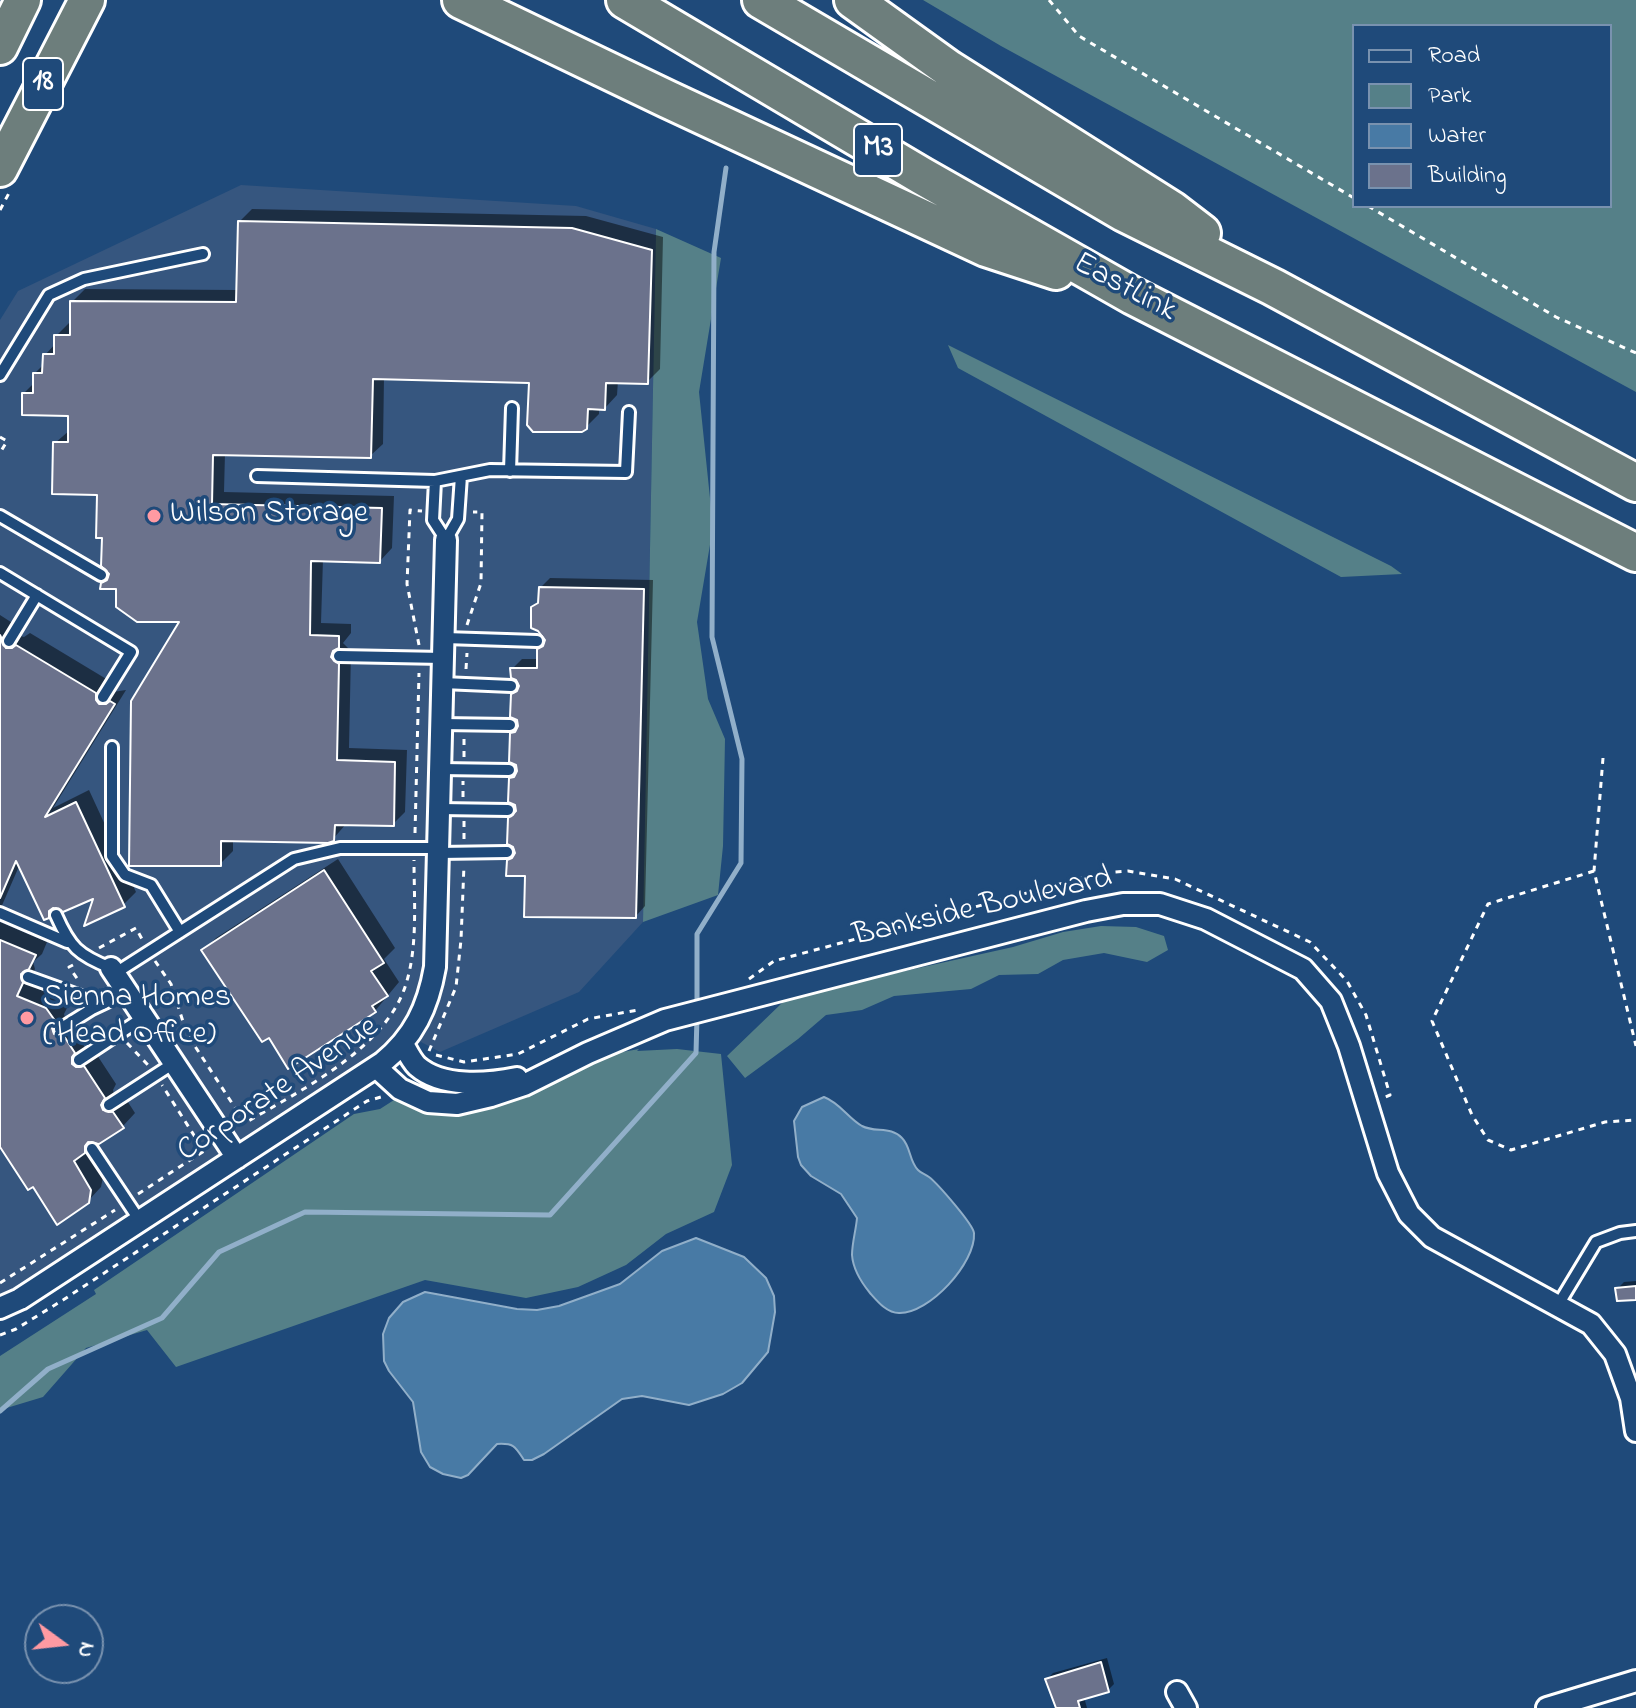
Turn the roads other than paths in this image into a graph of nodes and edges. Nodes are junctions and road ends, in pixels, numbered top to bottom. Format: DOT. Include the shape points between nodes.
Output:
graph roads {
  1 [pos="23,0"];
  2 [pos="87,0"];
  3 [pos="461,0"];
  4 [pos="625,0"];
  5 [pos="761,0"];
  6 [pos="853,0"];
  7 [pos="0,47"];
  8 [pos="0,169"];
  9 [pos="203,254"];
  10 [pos="1273,287"];
  11 [pos="1133,296"];
  12 [pos="0,375"];
  13 [pos="512,408"];
  14 [pos="629,412"];
  15 [pos="510,471"];
  16 [pos="257,476"];
  17 [pos="461,476"];
  18 [pos="435,481"];
  19 [pos="1636,483"];
  20 [pos="0,516"];
  21 [pos="446,540"];
  22 [pos="1636,553"];
  23 [pos="0,573"];
  24 [pos="101,575"];
  25 [pos="37,595"];
  26 [pos="9,641"];
  27 [pos="537,641"];
  28 [pos="444,648"];
  29 [pos="339,656"];
  30 [pos="443,683"];
  31 [pos="511,686"];
  32 [pos="103,697"];
  33 [pos="442,724"];
  34 [pos="510,725"];
  35 [pos="112,747"];
  36 [pos="441,769"];
  37 [pos="509,770"];
  38 [pos="440,809"];
  39 [pos="508,810"];
  40 [pos="439,851"];
  41 [pos="507,852"];
  42 [pos="0,913"];
  43 [pos="56,915"];
  44 [pos="180,932"];
  45 [pos="67,942"];
  46 [pos="28,977"];
  47 [pos="119,981"];
  48 [pos="144,1017"];
  49 [pos="60,1029"];
  50 [pos="403,1044"];
  51 [pos="79,1060"];
  52 [pos="174,1063"];
  53 [pos="376,1067"];
  54 [pos="556,1069"];
  55 [pos="109,1105"];
  56 [pos="92,1149"];
  57 [pos="237,1158"];
  58 [pos="140,1221"];
  59 [pos="1636,1231"];
  60 [pos="1558,1305"];
  61 [pos="0,1308"];
  62 [pos="1636,1431"];
  63 [pos="1636,1681"];
  64 [pos="1547,1708"];
  1 -- 7 [label="highway, 18"];
  2 -- 8 [label="highway, 18"];
  3 -- 11 [label="highway" via="986,248"];
  4 -- 11 [label="highway, EastLink / M3"];
  5 -- 10 [label="highway, M3" via="1124,213"];
  6 -- 10 [label="highway" via="949,69 1172,210"];
  9 -- 12 [label="lane" via="84,279 49,295"];
  10 -- 19 [label="highway, M3"];
  11 -- 22 [label="highway, EastLink / M3"];
  13 -- 15 [label="lane"];
  14 -- 15 [label="lane" via="626,472"];
  15 -- 17 [label="lane"];
  16 -- 18 [label="lane"];
  17 -- 18 [label="lane"];
  17 -- 21 [label="lane" via="458,519"];
  18 -- 21 [label="lane" via="433,520"];
  20 -- 24 [label="lane"];
  21 -- 28 [label="street, Corporate Avenue"];
  23 -- 25 [label="lane"];
  25 -- 26 [label="lane"];
  25 -- 32 [label="lane" via="131,652"];
  27 -- 28 [label="lane"];
  28 -- 29 [label="lane"];
  28 -- 30 [label="street, Corporate Avenue"];
  30 -- 31 [label="lane"];
  30 -- 33 [label="street, Corporate Avenue"];
  33 -- 34 [label="lane"];
  33 -- 36 [label="street, Corporate Avenue"];
  35 -- 44 [label="lane" via="112,856 125,875 151,885"];
  36 -- 37 [label="lane"];
  36 -- 38 [label="street, Corporate Avenue"];
  38 -- 39 [label="lane"];
  38 -- 40 [label="street, Corporate Avenue"];
  40 -- 41 [label="lane"];
  40 -- 44 [label="lane" via="340,848 294,859"];
  40 -- 50 [label="street, Corporate Avenue" via="434,978 422,1014"];
  42 -- 45 [label="lane"];
  43 -- 45 [label="lane"];
  44 -- 47 [label="lane"];
  45 -- 47 [label="lane"];
  46 -- 47 [label="lane" via="92,1000"];
  47 -- 48 [label="street"];
  47 -- 49 [label="lane" via="92,1009"];
  48 -- 51 [label="lane"];
  48 -- 52 [label="street"];
  50 -- 53 [label="street, Corporate Avenue"];
  50 -- 54 [label="street, Bankside Boulevard" via="419,1067 458,1081 498,1082"];
  52 -- 55 [label="lane"];
  52 -- 57 [label="street"];
  53 -- 54 [label="street, Bankside Boulevard" via="414,1096 457,1104"];
  53 -- 57 [label="street, Corporate Avenue"];
  54 -- 60 [label="street, Bankside Boulevard" via="658,1014 1086,911 1160,904 1206,919 1303,969 1331,1001 1388,1173 1409,1214 1432,1237"];
  56 -- 58 [label="lane"];
  57 -- 58 [label="street, Corporate Avenue"];
  58 -- 61 [label="street, Corporate Avenue"];
  59 -- 60 [label="lane" via="1596,1242"];
  60 -- 62 [label="street, Bankside Boulevard" via="1591,1324 1615,1354"];
  63 -- 64 [label="street"];
}
